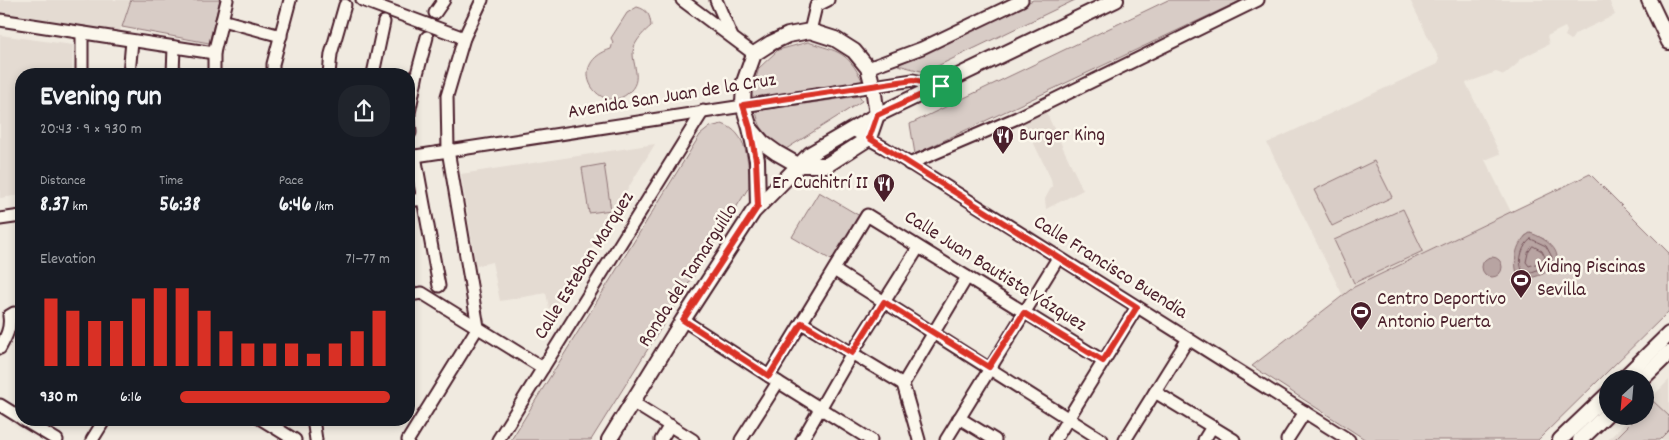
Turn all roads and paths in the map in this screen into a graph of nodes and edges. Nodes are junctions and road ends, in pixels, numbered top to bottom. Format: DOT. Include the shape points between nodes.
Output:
graph roads {
  1 [pos="227,0"];
  2 [pos="290,0"];
  3 [pos="362,0"];
  4 [pos="444,0"];
  5 [pos="482,0"];
  6 [pos="682,0"];
  7 [pos="715,0"];
  8 [pos="828,0"];
  9 [pos="1022,0"];
  10 [pos="1116,0"];
  11 [pos="1258,0"];
  12 [pos="1649,0"];
  13 [pos="814,3"];
  14 [pos="344,5"];
  15 [pos="698,12"];
  16 [pos="435,14"];
  17 [pos="0,20"];
  18 [pos="222,20"];
  19 [pos="384,22"];
  20 [pos="810,31"];
  21 [pos="82,33"];
  22 [pos="281,36"];
  23 [pos="427,37"];
  24 [pos="732,37"];
  25 [pos="464,38"];
  26 [pos="132,40"];
  27 [pos="1669,42"];
  28 [pos="174,47"];
  29 [pos="214,53"];
  30 [pos="754,54"];
  31 [pos="82,68"];
  32 [pos="130,68"];
  33 [pos="173,68"];
  34 [pos="214,68"];
  35 [pos="273,68"];
  36 [pos="330,68"];
  37 [pos="374,68"];
  38 [pos="868,68"];
  39 [pos="415,80"];
  40 [pos="941,86"];
  41 [pos="873,87"];
  42 [pos="743,105"];
  43 [pos="702,112"];
  44 [pos="877,115"];
  45 [pos="750,128"];
  46 [pos="851,129"];
  47 [pos="869,138"];
  48 [pos="448,150"];
  49 [pos="415,156"];
  50 [pos="909,164"];
  51 [pos="798,165"];
  52 [pos="415,169"];
  53 [pos="422,199"];
  54 [pos="415,200"];
  55 [pos="758,206"];
  56 [pos="15,217"];
  57 [pos="0,219"];
  58 [pos="918,248"];
  59 [pos="1058,258"];
  60 [pos="834,270"];
  61 [pos="967,277"];
  62 [pos="439,286"];
  63 [pos="415,294"];
  64 [pos="884,302"];
  65 [pos="1137,307"];
  66 [pos="15,313"];
  67 [pos="1024,313"];
  68 [pos="683,320"];
  69 [pos="802,323"];
  70 [pos="478,327"];
  71 [pos="15,331"];
  72 [pos="933,334"];
  73 [pos="1669,334"];
  74 [pos="7,336"];
  75 [pos="1188,339"];
  76 [pos="0,348"];
  77 [pos="852,353"];
  78 [pos="1669,353"];
  79 [pos="1103,361"];
  80 [pos="989,367"];
  81 [pos="543,368"];
  82 [pos="1632,370"];
  83 [pos="1651,370"];
  84 [pos="773,379"];
  85 [pos="903,384"];
  86 [pos="1155,392"];
  87 [pos="632,402"];
  88 [pos="1599,403"];
  89 [pos="0,405"];
  90 [pos="821,408"];
  91 [pos="1305,412"];
  92 [pos="15,414"];
  93 [pos="959,418"];
  94 [pos="1068,418"];
  95 [pos="1599,422"];
  96 [pos="670,425"];
  97 [pos="35,426"];
  98 [pos="101,426"];
  99 [pos="272,426"];
  100 [pos="314,426"];
  101 [pos="1212,427"];
  102 [pos="57,440"];
  103 [pos="92,440"];
  104 [pos="295,440"];
  105 [pos="316,440"];
  106 [pos="408,440"];
  107 [pos="498,440"];
  108 [pos="609,440"];
  109 [pos="661,440"];
  110 [pos="693,440"];
  111 [pos="741,440"];
  112 [pos="802,440"];
  113 [pos="871,440"];
  114 [pos="919,440"];
  115 [pos="946,440"];
  116 [pos="995,440"];
  117 [pos="1054,440"];
  118 [pos="1102,440"];
  119 [pos="1124,440"];
  120 [pos="1204,440"];
  121 [pos="1234,440"];
  122 [pos="1288,440"];
  123 [pos="1349,440"];
  124 [pos="1560,440"];
  125 [pos="1580,440"];
  1 -- 18 [label="street"];
  2 -- 22 [label="street"];
  3 -- 25 [label="street"];
  4 -- 16 [label="street"];
  5 -- 25 [label="street"];
  6 -- 15 [label="street"];
  7 -- 15 [label="street"];
  7 -- 24 [label="street"];
  8 -- 13 [label="street"];
  9 -- 38 [label="street" via="922,48"];
  10 -- 40 [label="main road, Ronda del Tamarguillo"];
  11 -- 50 [label="street" via="1016,118"];
  12 -- 27 [label="main road"];
  13 -- 20 [label="street"];
  14 -- 36 [label="street"];
  15 -- 24 [label="street"];
  17 -- 21 [label="street"];
  18 -- 22 [label="street"];
  18 -- 29 [label="street"];
  19 -- 37 [label="street"];
  20 -- 30 [label="main road" via="788,36"];
  20 -- 38 [label="main road" via="835,39 854,51"];
  21 -- 26 [label="street"];
  21 -- 31 [label="street"];
  22 -- 35 [label="street"];
  23 -- 39 [label="street"];
  24 -- 30 [label="street"];
  25 -- 48 [label="street" via="447,96"];
  26 -- 28 [label="street"];
  26 -- 32 [label="street"];
  28 -- 29 [label="street"];
  28 -- 33 [label="street"];
  29 -- 34 [label="street"];
  30 -- 42 [label="main road" via="744,82"];
  38 -- 41 [label="main road"];
  40 -- 41 [label="street, Avenida San Juan de la Cruz" via="913,80"];
  40 -- 44 [label="main road, Ronda del Tamarguillo"];
  41 -- 42 [label="street, Avenida San Juan de la Cruz"];
  41 -- 44 [label="main road"];
  42 -- 43 [label="street, Avenida San Juan de la Cruz"];
  42 -- 45 [label="main road"];
  43 -- 48 [label="street, Avenida San Juan de la Cruz"];
  43 -- 81 [label="street, Calle Esteban Marquez"];
  44 -- 46 [label="main road, Ronda del Tamarguillo"];
  44 -- 47 [label="main road"];
  45 -- 51 [label="main road" via="763,143"];
  45 -- 55 [label="main road" via="756,160"];
  46 -- 47 [label="street, Calle Francisco Buendia"];
  46 -- 51 [label="main road, Ronda del Tamarguillo"];
  47 -- 50 [label="street, Calle Francisco Buendia"];
  47 -- 51 [label="main road" via="827,165"];
  48 -- 49 [label="street, Avenida San Juan de la Cruz"];
  48 -- 70 [label="street"];
  50 -- 59 [label="street, Calle Francisco Buendia"];
  51 -- 55 [label="main road, Ronda del Tamarguillo"];
  52 -- 53 [label="street"];
  53 -- 54 [label="street"];
  53 -- 62 [label="street"];
  55 -- 68 [label="main road, Ronda del Tamarguillo"];
  56 -- 57 [label="street"];
  58 -- 60 [label="street, Calle Juan Bautista Vázquez" via="868,215"];
  58 -- 61 [label="street, Calle Juan Bautista Vázquez"];
  58 -- 64 [label="street"];
  59 -- 65 [label="street, Calle Francisco Buendia"];
  59 -- 67 [label="street"];
  60 -- 64 [label="street"];
  60 -- 69 [label="street"];
  61 -- 67 [label="street, Calle Juan Bautista Vázquez"];
  61 -- 72 [label="street"];
  63 -- 70 [label="street" via="422,292"];
  64 -- 72 [label="street"];
  64 -- 77 [label="street"];
  65 -- 75 [label="street, Calle Francisco Buendia"];
  65 -- 79 [label="street"];
  66 -- 74 [label="street" via="9,316"];
  67 -- 79 [label="street, Calle Juan Bautista Vázquez"];
  67 -- 80 [label="street"];
  68 -- 84 [label="street"];
  68 -- 87 [label="main road, Ronda del Tamarguillo"];
  69 -- 77 [label="street"];
  69 -- 84 [label="street"];
  70 -- 81 [label="street"];
  70 -- 106 [label="street"];
  71 -- 74 [label="street"];
  72 -- 80 [label="street"];
  72 -- 85 [label="street"];
  73 -- 82 [label="main road"];
  74 -- 76 [label="street"];
  75 -- 86 [label="street"];
  75 -- 91 [label="street, Calle Francisco Buendia"];
  77 -- 85 [label="street"];
  77 -- 90 [label="street"];
  78 -- 83 [label="main road"];
  79 -- 94 [label="street"];
  80 -- 93 [label="street"];
  80 -- 94 [label="street"];
  81 -- 107 [label="street, Calle Esteban Marquez"];
  84 -- 90 [label="street"];
  84 -- 111 [label="street"];
  85 -- 114 [label="street"];
  86 -- 101 [label="street"];
  86 -- 119 [label="street"];
  87 -- 96 [label="street"];
  87 -- 108 [label="main road, Ronda del Tamarguillo"];
  88 -- 124 [label="main road"];
  89 -- 92 [label="street"];
  90 -- 112 [label="street"];
  90 -- 113 [label="street"];
  91 -- 122 [label="street"];
  91 -- 123 [label="street, Calle Francisco Buendia"];
  93 -- 115 [label="street"];
  93 -- 116 [label="street"];
  94 -- 117 [label="street"];
  94 -- 118 [label="street"];
  95 -- 125 [label="main road"];
  96 -- 109 [label="street"];
  96 -- 110 [label="street"];
  97 -- 102 [label="street"];
  98 -- 103 [label="street"];
  99 -- 104 [label="street"];
  100 -- 105 [label="street"];
  101 -- 120 [label="street"];
  101 -- 121 [label="street"];
}
